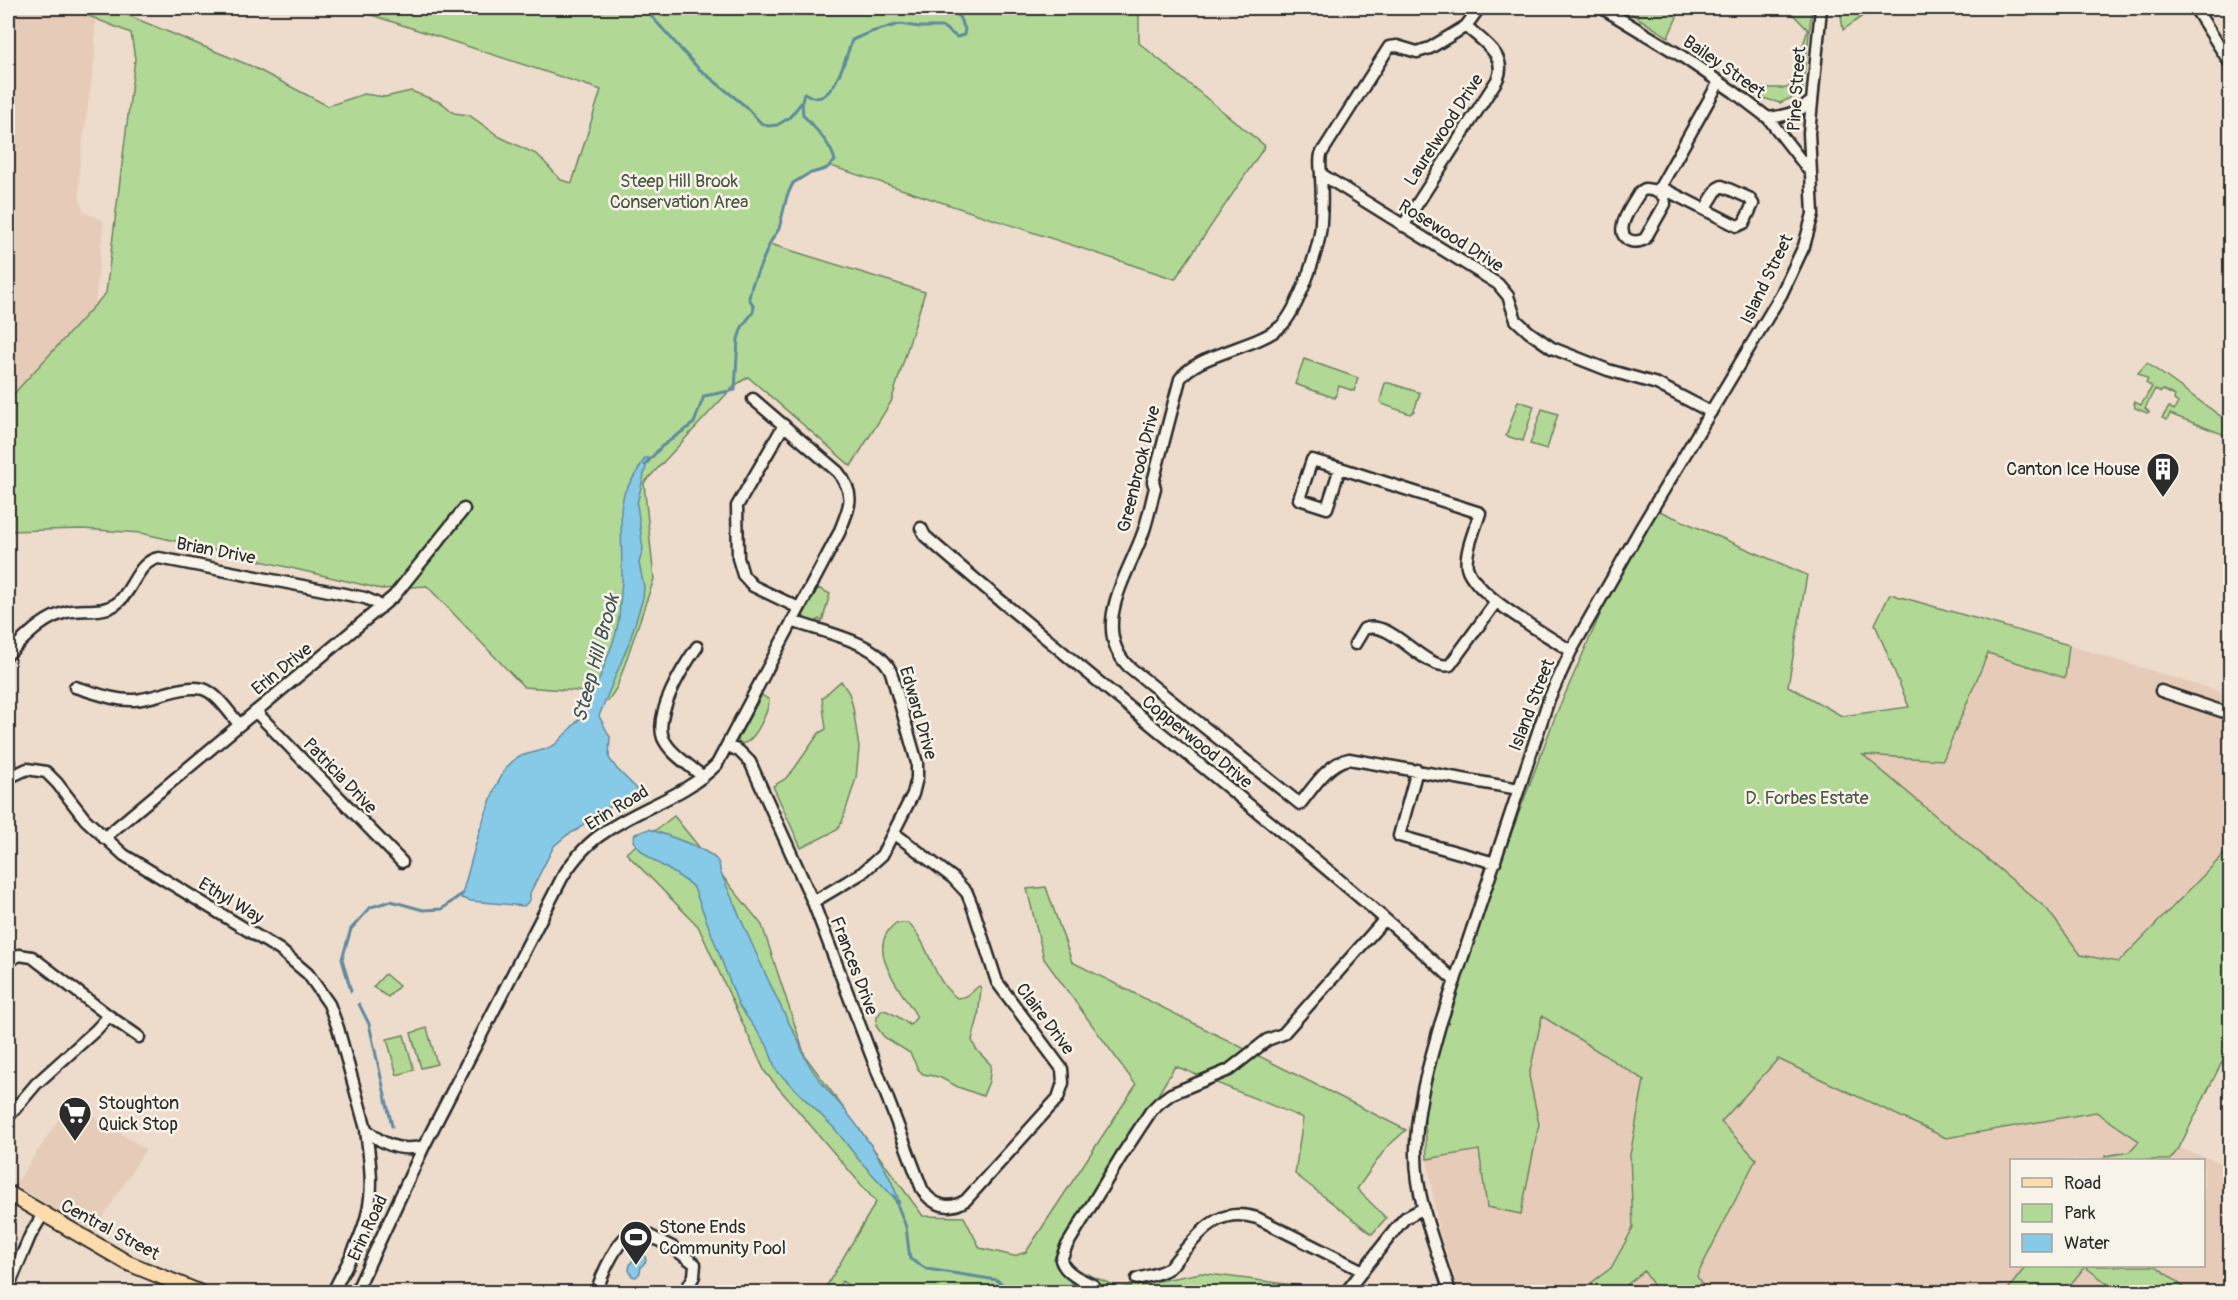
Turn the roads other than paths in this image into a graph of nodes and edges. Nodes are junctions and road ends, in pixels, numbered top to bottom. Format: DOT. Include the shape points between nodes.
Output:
graph roads {
  1 [pos="1479,8"];
  2 [pos="1602,8"];
  3 [pos="1821,8"];
  4 [pos="2195,8"];
  5 [pos="1467,26"];
  6 [pos="2230,63"];
  7 [pos="1719,82"];
  8 [pos="1812,102"];
  9 [pos="1768,118"];
  10 [pos="1811,173"];
  11 [pos="1321,174"];
  12 [pos="1659,189"];
  13 [pos="1705,210"];
  14 [pos="1403,226"];
  15 [pos="753,399"];
  16 [pos="1711,412"];
  17 [pos="784,425"];
  18 [pos="1340,468"];
  19 [pos="464,509"];
  20 [pos="921,528"];
  21 [pos="1496,602"];
  22 [pos="380,608"];
  23 [pos="800,608"];
  24 [pos="792,621"];
  25 [pos="1355,644"];
  26 [pos="697,647"];
  27 [pos="1571,651"];
  28 [pos="8,654"];
  29 [pos="75,687"];
  30 [pos="2161,691"];
  31 [pos="255,712"];
  32 [pos="2230,714"];
  33 [pos="239,724"];
  34 [pos="728,746"];
  35 [pos="8,760"];
  36 [pos="1417,770"];
  37 [pos="10,776"];
  38 [pos="703,777"];
  39 [pos="1519,789"];
  40 [pos="894,833"];
  41 [pos="104,838"];
  42 [pos="402,862"];
  43 [pos="1495,863"];
  44 [pos="813,902"];
  45 [pos="1385,919"];
  46 [pos="8,962"];
  47 [pos="1455,981"];
  48 [pos="109,1016"];
  49 [pos="140,1037"];
  50 [pos="8,1117"];
  51 [pos="366,1129"];
  52 [pos="424,1146"];
  53 [pos="8,1193"];
  54 [pos="938,1204"];
  55 [pos="1424,1208"];
  56 [pos="43,1214"];
  57 [pos="1363,1271"];
  58 [pos="1137,1279"];
  59 [pos="1093,1285"];
  60 [pos="8,1288"];
  61 [pos="199,1293"];
  62 [pos="333,1293"];
  63 [pos="356,1293"];
  64 [pos="596,1293"];
  65 [pos="613,1293"];
  66 [pos="686,1293"];
  67 [pos="1346,1293"];
  68 [pos="1450,1293"];
  1 -- 5 [label="street, Greenbrook Drive"];
  2 -- 7 [label="street, Bailey Street"];
  3 -- 8 [label="street, Pine Street"];
  4 -- 6 [label="street"];
  5 -- 11 [label="street, Greenbrook Drive" via="1422,51 1389,47 1321,154"];
  5 -- 14 [label="street, Laurelwood Drive" via="1496,55 1501,70"];
  7 -- 9 [label="street, Bailey Street"];
  7 -- 12 [label="street"];
  8 -- 9 [label="street" via="1787,116"];
  8 -- 10 [label="street, Pine Street"];
  9 -- 10 [label="street, Bailey Street"];
  10 -- 16 [label="street, Island Street" via="1814,214 1804,246 1782,295"];
  11 -- 14 [label="street, Rosewood Drive"];
  11 -- 36 [label="street, Greenbrook Drive" via="1320,236 1289,318 1273,332 1194,367 1180,379 1143,534 1117,595 1113,640 1128,666 1300,804 1340,760"];
  12 -- 12 [label="street" via="1665,204 1645,239 1628,240 1621,226 1640,192"];
  12 -- 13 [label="street"];
  13 -- 13 [label="street" via="1739,226 1754,204 1722,186"];
  14 -- 16 [label="street, Rosewood Drive" via="1498,284 1508,296 1516,320 1552,348 1657,384"];
  15 -- 17 [label="street, Erin Road"];
  16 -- 27 [label="street, Island Street"];
  17 -- 23 [label="street, Erin Road" via="838,472 851,498 839,533"];
  17 -- 23 [label="street" via="737,506 738,558 743,575 753,586"];
  18 -- 18 [label="street" via="1312,460 1299,499 1326,508"];
  18 -- 21 [label="street" via="1480,513 1466,558 1467,567"];
  19 -- 22 [label="street, Erin Drive" via="408,580"];
  20 -- 45 [label="street, Copperwood Drive" via="925,536 1062,654"];
  21 -- 25 [label="street" via="1450,665 1438,664 1379,628 1364,629"];
  21 -- 27 [label="street"];
  22 -- 28 [label="street, Brian Drive" via="365,597 159,558 145,564 129,591 114,605 55,615 43,621"];
  22 -- 31 [label="street, Erin Drive"];
  23 -- 24 [label="street, Erin Road"];
  24 -- 34 [label="street, Erin Road"];
  24 -- 40 [label="street, Edward Drive" via="860,645 890,668 918,768 913,794"];
  26 -- 38 [label="street" via="681,672 662,718 662,728 668,745"];
  27 -- 39 [label="street, Island Street" via="1542,715"];
  29 -- 33 [label="street" via="124,700 203,689"];
  30 -- 32 [label="street"];
  31 -- 33 [label="street, Erin Drive"];
  31 -- 42 [label="street, Patricia Drive"];
  33 -- 41 [label="street, Erin Drive"];
  34 -- 38 [label="street, Erin Road"];
  34 -- 44 [label="street, Frances Drive" via="750,762"];
  35 -- 37 [label="street"];
  36 -- 39 [label="street, Greenbrook Drive"];
  36 -- 43 [label="street" via="1399,836"];
  37 -- 41 [label="street, Ethyl Way" via="27,769 46,772"];
  38 -- 52 [label="street, Erin Road" via="603,832 572,864"];
  39 -- 43 [label="street, Island Street"];
  40 -- 44 [label="street, Edward Drive" via="870,867"];
  40 -- 54 [label="street, Claire Drive" via="953,878 967,894 997,982 1062,1069 1060,1094 978,1187 961,1203"];
  41 -- 51 [label="street, Ethyl Way" via="132,861 280,950 308,974 334,1015"];
  43 -- 47 [label="street, Island Street"];
  44 -- 54 [label="street, Frances Drive" via="922,1189"];
  45 -- 47 [label="street, Copperwood Drive"];
  45 -- 59 [label="street" via="1283,1034 1267,1040 1229,1070 1171,1094 1150,1112 1061,1260 1079,1279"];
  46 -- 48 [label="street" via="25,955 43,964"];
  47 -- 55 [label="street, Island Street" via="1431,1054 1417,1120 1416,1157"];
  48 -- 49 [label="street"];
  48 -- 50 [label="street" via="36,1084"];
  51 -- 52 [label="street" via="390,1145"];
  51 -- 62 [label="street, Ethyl Way" via="371,1197 364,1225"];
  52 -- 63 [label="street, Erin Road"];
  53 -- 56 [label="main road, Central Street"];
  55 -- 57 [label="street" via="1405,1218"];
  55 -- 68 [label="street, Island Street"];
  56 -- 60 [label="street"];
  56 -- 61 [label="main road, Central Street" via="128,1263"];
  57 -- 58 [label="street" via="1257,1218 1231,1214 1212,1224 1170,1267"];
  57 -- 67 [label="street"];
  64 -- 65 [label="street"];
  64 -- 66 [label="street" via="624,1237 638,1230 692,1261 696,1271"];
}
